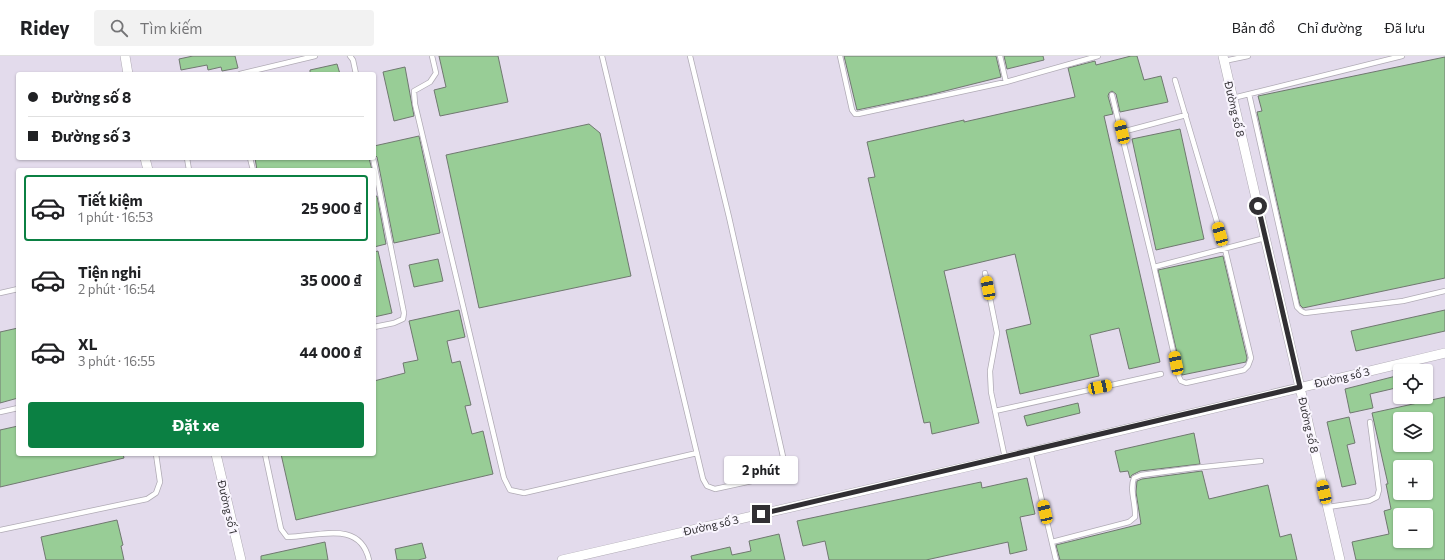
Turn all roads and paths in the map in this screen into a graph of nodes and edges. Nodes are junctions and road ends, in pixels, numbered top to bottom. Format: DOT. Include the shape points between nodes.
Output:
graph roads {
  1 [pos="126,56"];
  2 [pos="315,56"];
  3 [pos="350,56"];
  4 [pos="432,56"];
  5 [pos="602,56"];
  6 [pos="690,56"];
  7 [pos="840,56"];
  8 [pos="1000,56"];
  9 [pos="1098,56"];
  10 [pos="1248,56"];
  11 [pos="1402,56"];
  12 [pos="1223,58"];
  13 [pos="128,72"];
  14 [pos="248,72"];
  15 [pos="356,72"];
  16 [pos="1175,80"];
  17 [pos="1006,82"];
  18 [pos="1249,94"];
  19 [pos="1112,95"];
  20 [pos="1233,98"];
  21 [pos="1186,115"];
  22 [pos="1122,132"];
  23 [pos="376,173"];
  24 [pos="1266,237"];
  25 [pos="1225,249"];
  26 [pos="1154,267"];
  27 [pos="985,273"];
  28 [pos="16,289"];
  29 [pos="1445,291"];
  30 [pos="0,293"];
  31 [pos="376,327"];
  32 [pos="1445,353"];
  33 [pos="1161,374"];
  34 [pos="1300,387"];
  35 [pos="16,408"];
  36 [pos="995,411"];
  37 [pos="0,412"];
  38 [pos="1370,422"];
  39 [pos="1030,450"];
  40 [pos="697,453"];
  41 [pos="156,456"];
  42 [pos="216,456"];
  43 [pos="265,456"];
  44 [pos="1005,458"];
  45 [pos="1261,461"];
  46 [pos="1328,507"];
  47 [pos="0,530"];
  48 [pos="1052,542"];
  49 [pos="241,560"];
  50 [pos="369,560"];
  51 [pos="562,560"];
  52 [pos="1056,560"];
  53 [pos="1340,560"];
  1 -- 13 [label="street"];
  2 -- 14 [label="lane"];
  3 -- 15 [label="lane"];
  4 -- 40 [label="lane" via="436,73 430,82 414,91 414,104 504,478 510,490 524,493"];
  5 -- 40 [label="lane"];
  6 -- 40 [label="lane" via="784,461 783,471 776,476 715,489 707,486 703,479"];
  7 -- 17 [label="lane" via="855,114"];
  8 -- 17 [label="lane"];
  9 -- 17 [label="lane"];
  10 -- 12 [label="lane"];
  11 -- 18 [label="lane"];
  12 -- 20 [label="street, Đường số 8"];
  16 -- 21 [label="lane"];
  18 -- 20 [label="lane"];
  18 -- 29 [label="lane" via="1297,306 1301,311 1305,313 1403,301"];
  19 -- 22 [label="lane"];
  20 -- 24 [label="street, Đường số 8"];
  21 -- 22 [label="lane"];
  21 -- 25 [label="lane"];
  22 -- 26 [label="lane"];
  23 -- 31 [label="lane" via="404,313 403,319"];
  24 -- 25 [label="lane"];
  24 -- 34 [label="street, Đường số 8"];
  25 -- 26 [label="lane"];
  25 -- 26 [label="lane" via="1250,358 1244,370 1233,373 1186,383 1181,381"];
  27 -- 36 [label="lane" via="997,333 990,371"];
  28 -- 30 [label="lane"];
  32 -- 34 [label="street, Đường số 3"];
  33 -- 36 [label="lane"];
  34 -- 39 [label="street, Đường số 3"];
  34 -- 46 [label="street, Đường số 8"];
  35 -- 37 [label="lane"];
  36 -- 44 [label="lane"];
  38 -- 46 [label="lane" via="1379,490 1376,497 1369,501"];
  39 -- 44 [label="street, Đường số 3"];
  39 -- 48 [label="lane"];
  41 -- 47 [label="lane" via="160,482 156,493 147,499"];
  42 -- 49 [label="street, Đường số 1"];
  43 -- 50 [label="lane" via="281,529 287,537 340,532 355,537 367,550"];
  44 -- 51 [label="street, Đường số 3"];
  45 -- 48 [label="lane" via="1141,475 1134,478 1131,485 1135,517 1129,522"];
  46 -- 53 [label="street, Đường số 8"];
  48 -- 52 [label="lane"];
}
